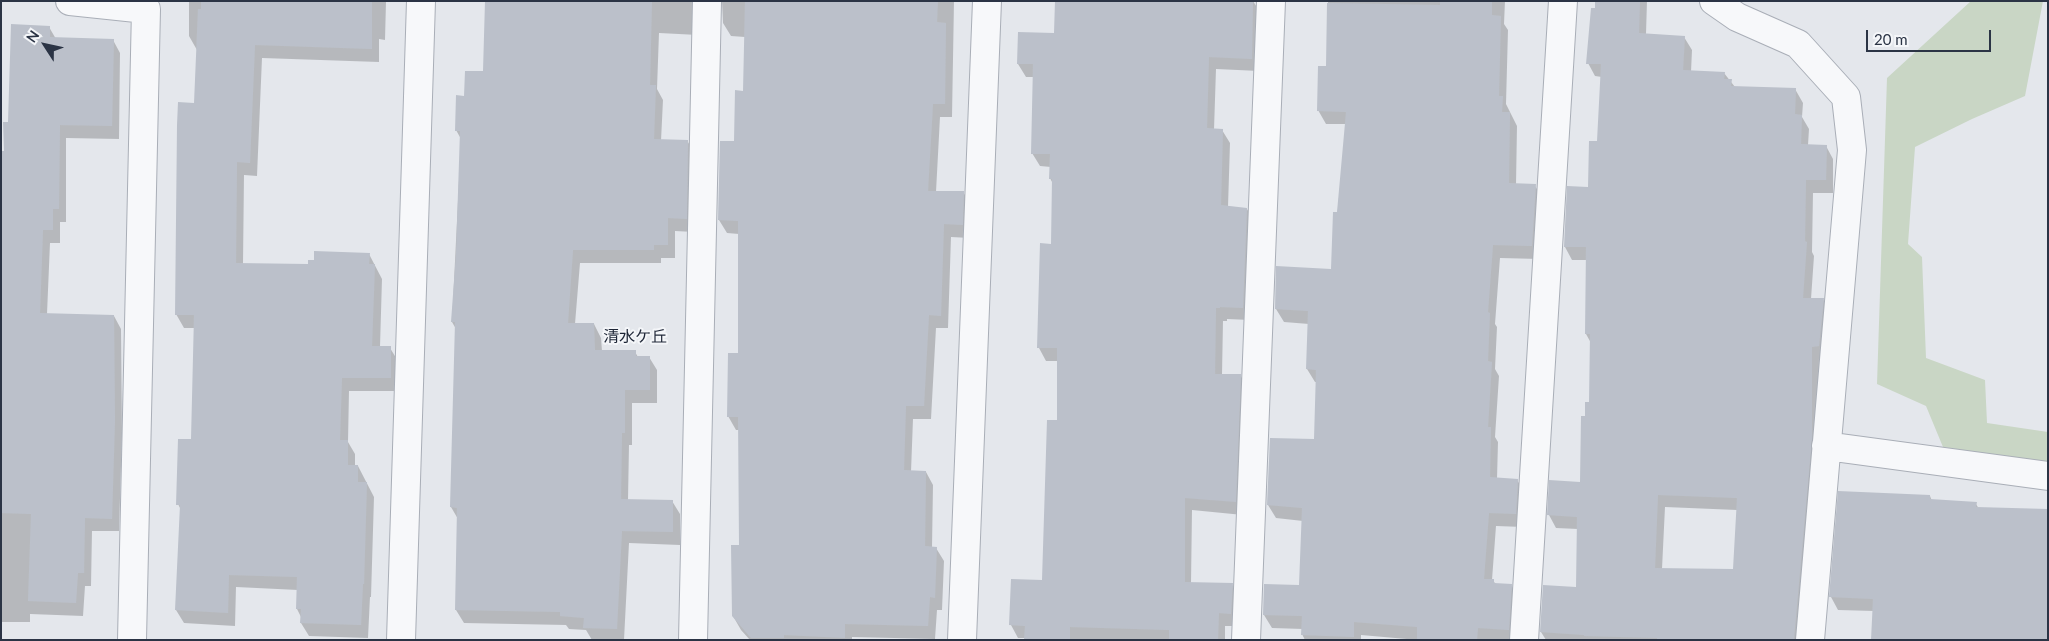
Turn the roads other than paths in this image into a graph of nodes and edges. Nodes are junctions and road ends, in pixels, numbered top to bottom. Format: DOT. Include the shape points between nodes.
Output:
graph roads {
  1 [pos="70,1"];
  2 [pos="421,1"];
  3 [pos="707,1"];
  4 [pos="987,1"];
  5 [pos="1271,1"];
  6 [pos="1563,1"];
  7 [pos="1714,1"];
  8 [pos="146,5"];
  9 [pos="1826,446"];
  10 [pos="2048,476"];
  11 [pos="132,640"];
  12 [pos="401,640"];
  13 [pos="693,640"];
  14 [pos="962,640"];
  15 [pos="1246,640"];
  16 [pos="1524,640"];
  17 [pos="1810,640"];
  1 -- 8 [label="street"];
  2 -- 12 [label="street"];
  3 -- 13 [label="street"];
  4 -- 14 [label="street"];
  5 -- 15 [label="street"];
  6 -- 16 [label="street"];
  7 -- 9 [label="street" via="1737,17 1798,44 1846,97 1852,150"];
  8 -- 11 [label="street"];
  9 -- 10 [label="street"];
  9 -- 17 [label="street"];
}
